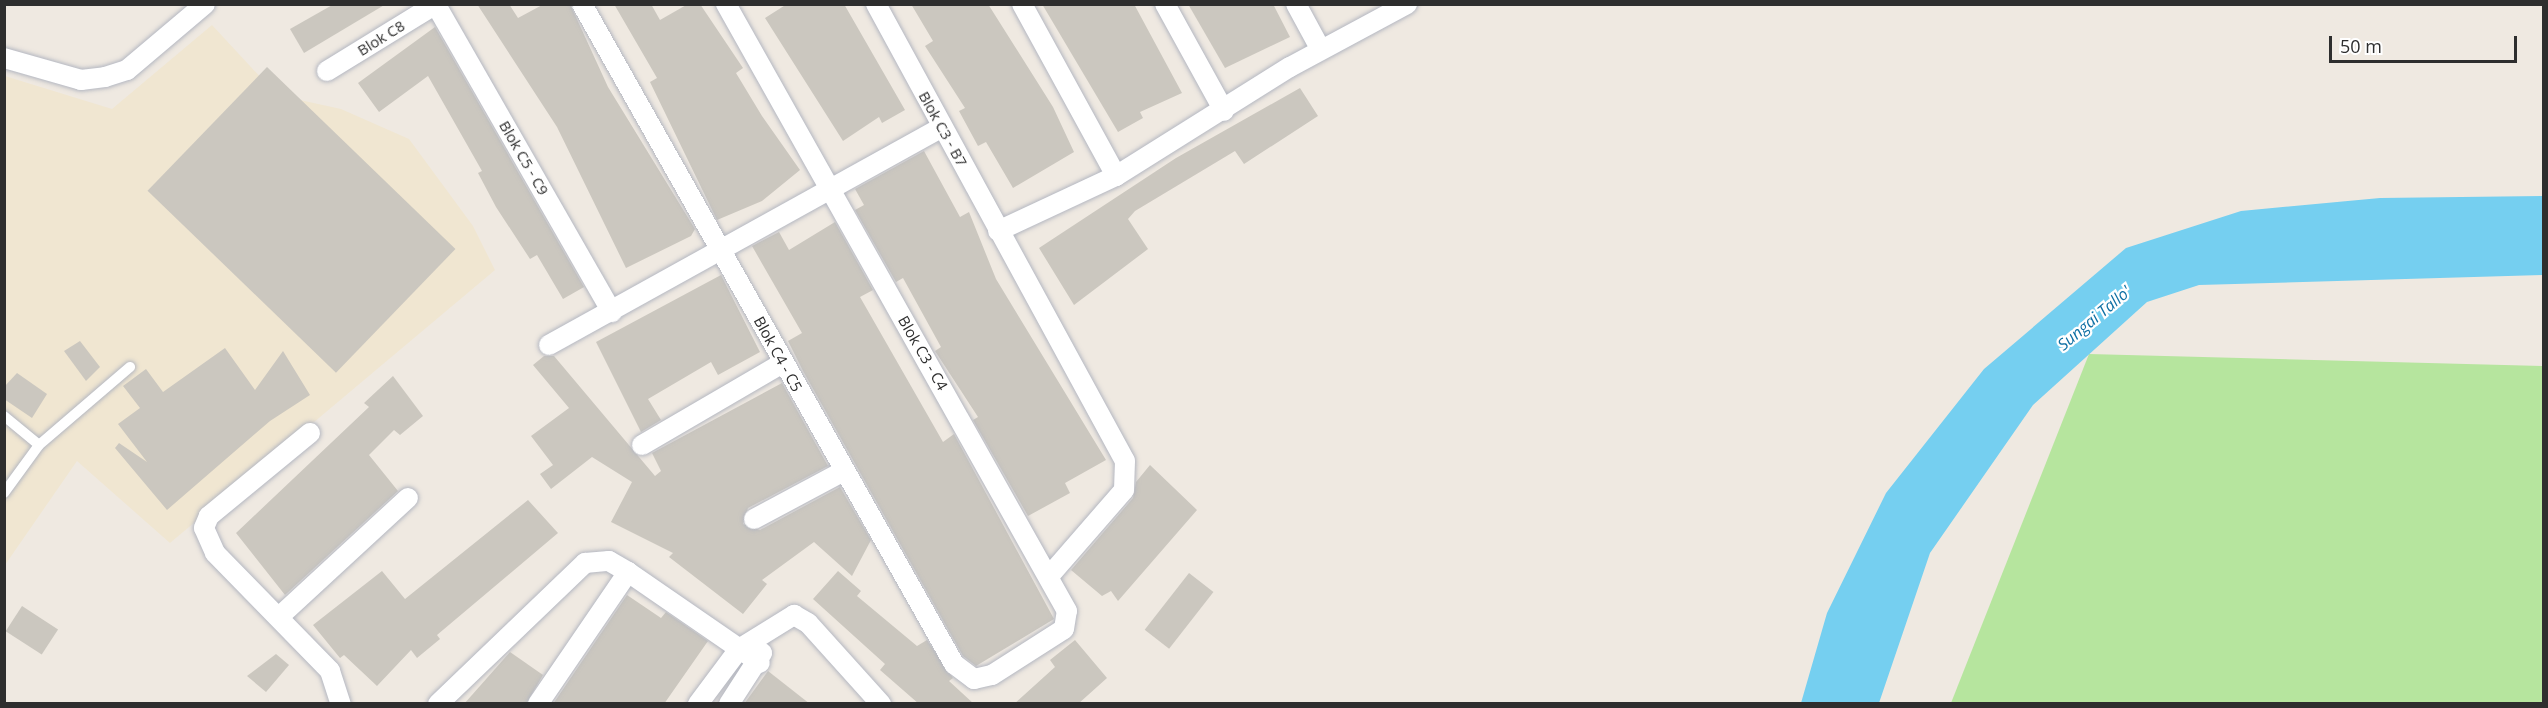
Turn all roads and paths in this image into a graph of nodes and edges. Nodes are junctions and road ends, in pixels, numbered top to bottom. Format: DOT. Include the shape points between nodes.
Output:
graph roads {
  1 [pos="205,4"];
  2 [pos="582,4"];
  3 [pos="726,4"];
  4 [pos="876,4"];
  5 [pos="1022,4"];
  6 [pos="1165,4"];
  7 [pos="1296,4"];
  8 [pos="1407,4"];
  9 [pos="436,5"];
  10 [pos="1321,50"];
  11 [pos="4,58"];
  12 [pos="327,71"];
  13 [pos="1224,111"];
  14 [pos="941,128"];
  15 [pos="1116,176"];
  16 [pos="831,190"];
  17 [pos="998,231"];
  18 [pos="720,252"];
  19 [pos="612,312"];
  20 [pos="549,345"];
  21 [pos="783,363"];
  22 [pos="130,367"];
  23 [pos="4,416"];
  24 [pos="310,433"];
  25 [pos="39,445"];
  26 [pos="642,445"];
  27 [pos="842,472"];
  28 [pos="4,493"];
  29 [pos="408,498"];
  30 [pos="754,519"];
  31 [pos="628,572"];
  32 [pos="1050,575"];
  33 [pos="280,616"];
  34 [pos="767,633"];
  35 [pos="739,649"];
  36 [pos="759,663"];
  37 [pos="992,675"];
  38 [pos="341,704"];
  39 [pos="438,704"];
  40 [pos="538,704"];
  41 [pos="698,704"];
  42 [pos="729,704"];
  43 [pos="881,704"];
  1 -- 11 [label="street" via="127,70 105,78 81,80"];
  2 -- 18 [label="street, Blok C4 - C5"];
  3 -- 16 [label="street, Blok C3 - C4"];
  4 -- 14 [label="street, Blok C3 - B7"];
  5 -- 15 [label="street"];
  6 -- 13 [label="street"];
  7 -- 10 [label="street"];
  8 -- 10 [label="street"];
  9 -- 12 [label="street, Blok C8"];
  9 -- 19 [label="street, Blok C5 - C9"];
  10 -- 13 [label="street"];
  13 -- 15 [label="street"];
  14 -- 16 [label="street"];
  14 -- 17 [label="street, Blok C3 - B7"];
  15 -- 17 [label="street"];
  16 -- 18 [label="street"];
  16 -- 32 [label="street, Blok C3 - C4"];
  17 -- 32 [label="street, Blok C3 - B7" via="1125,461 1128,479 1124,490"];
  18 -- 19 [label="street"];
  18 -- 21 [label="street, Blok C4 - C5"];
  19 -- 20 [label="street"];
  21 -- 26 [label="street"];
  21 -- 27 [label="street, Blok C4 - C5"];
  22 -- 25 [label="lane"];
  23 -- 25 [label="lane"];
  24 -- 33 [label="street" via="209,516 204,528 215,553"];
  25 -- 28 [label="lane"];
  27 -- 30 [label="street"];
  27 -- 37 [label="street, Blok C4 - C5" via="954,664 974,679"];
  29 -- 33 [label="street"];
  31 -- 35 [label="street"];
  31 -- 39 [label="street" via="609,561 585,563"];
  31 -- 40 [label="street"];
  32 -- 37 [label="street, Blok C3 - C4" via="1069,617 1064,629"];
  33 -- 38 [label="street" via="330,671"];
  34 -- 35 [label="street"];
  34 -- 36 [label="street"];
  34 -- 43 [label="street" via="786,616 801,618"];
  35 -- 36 [label="street"];
  35 -- 41 [label="street"];
  36 -- 42 [label="street"];
}
